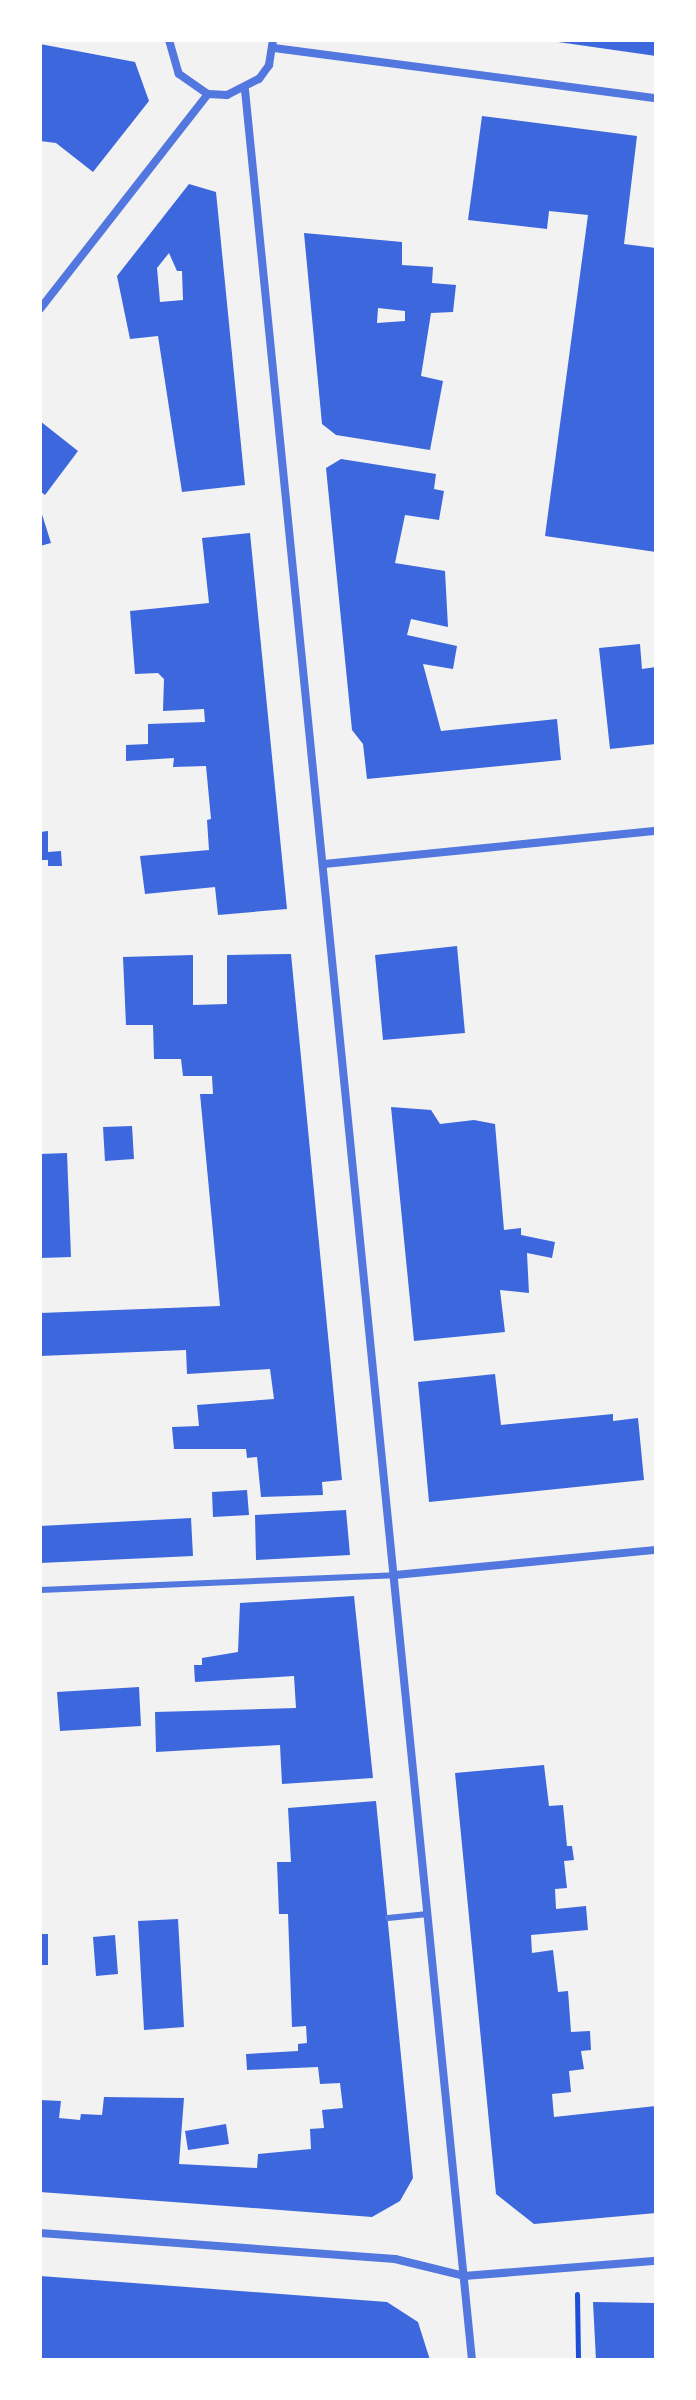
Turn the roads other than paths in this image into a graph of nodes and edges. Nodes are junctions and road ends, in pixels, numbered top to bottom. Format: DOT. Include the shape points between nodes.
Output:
graph roads {
  1 [pos="169,40"];
  2 [pos="273,44"];
  3 [pos="245,90"];
  4 [pos="208,94"];
  5 [pos="656,98"];
  6 [pos="40,309"];
  7 [pos="656,831"];
  8 [pos="324,864"];
  9 [pos="656,1550"];
  10 [pos="395,1575"];
  11 [pos="40,1590"];
  12 [pos="428,1914"];
  13 [pos="388,1918"];
  14 [pos="40,2233"];
  15 [pos="656,2261"];
  16 [pos="464,2276"];
  17 [pos="472,2360"];
  1 -- 4 [label="street" via="179,74"];
  2 -- 3 [label="street" via="269,65"];
  2 -- 5 [label="street"];
  3 -- 4 [label="street"];
  3 -- 8 [label="street"];
  4 -- 6 [label="street"];
  7 -- 8 [label="street"];
  8 -- 10 [label="street"];
  9 -- 10 [label="street"];
  10 -- 11 [label="lane"];
  10 -- 12 [label="street"];
  12 -- 13 [label="lane"];
  12 -- 16 [label="street"];
  14 -- 16 [label="street" via="395,2259"];
  15 -- 16 [label="street"];
  16 -- 17 [label="street"];
}
